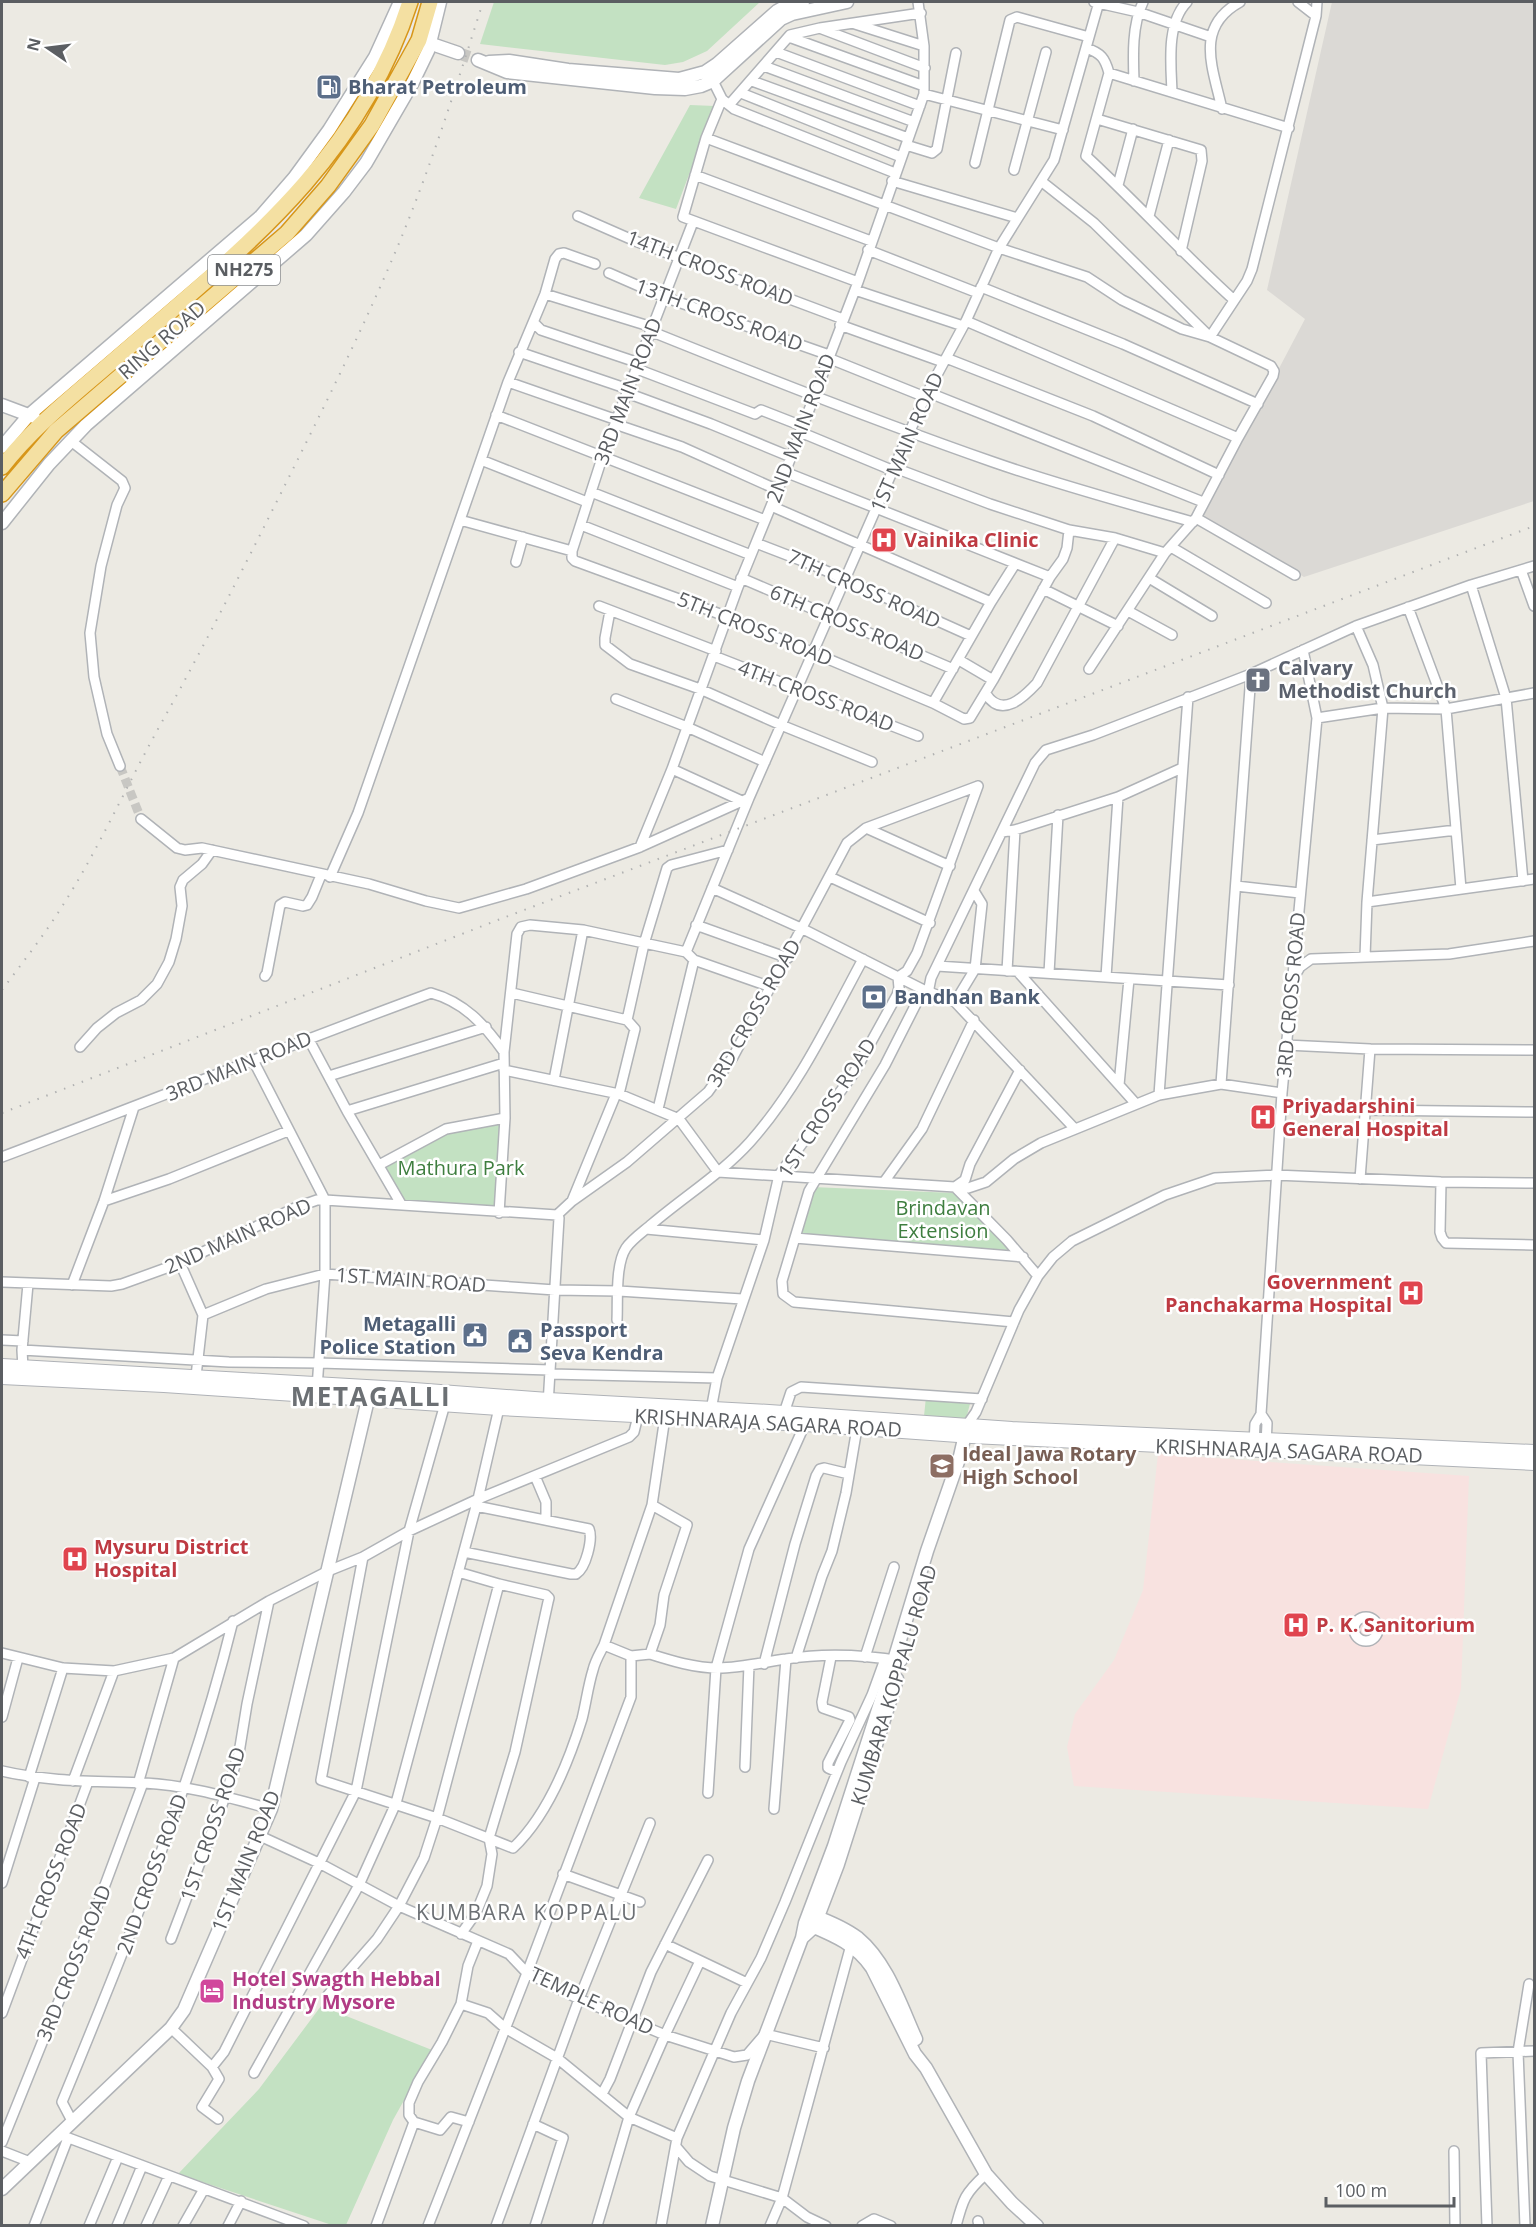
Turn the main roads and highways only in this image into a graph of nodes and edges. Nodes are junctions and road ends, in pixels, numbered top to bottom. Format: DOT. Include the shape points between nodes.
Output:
graph roads {
  1 [pos="410,2"];
  2 [pos="429,2"];
  3 [pos="2,467"];
  4 [pos="2,494"];
  5 [pos="2,1366"];
  6 [pos="2,1377"];
  7 [pos="316,1391"];
  8 [pos="370,1393"];
  9 [pos="548,1405"];
  10 [pos="971,1427"];
  11 [pos="1260,1446"];
  12 [pos="1534,1452"];
  13 [pos="1534,1463"];
  1 -- 3 [label="highway, RING ROAD / NH275" via="374,86 343,138 307,183 272,221 36,419"];
  2 -- 4 [label="highway, RING ROAD / NH275" via="424,42 328,186 287,233 56,431"];
  5 -- 7 [label="main road, KRISHNARAJA SAGARA ROAD" via="196,1376"];
  6 -- 7 [label="main road, KRISHNARAJA SAGARA ROAD"];
  7 -- 8 [label="main road, KRISHNARAJA SAGARA ROAD"];
  8 -- 9 [label="main road, KRISHNARAJA SAGARA ROAD"];
  8 -- 9 [label="main road, KRISHNARAJA SAGARA ROAD" via="499,1408"];
  9 -- 10 [label="main road, KRISHNARAJA SAGARA ROAD" via="784,1413"];
  9 -- 10 [label="main road, KRISHNARAJA SAGARA ROAD" via="638,1416 857,1428"];
  10 -- 11 [label="main road, KRISHNARAJA SAGARA ROAD"];
  11 -- 12 [label="main road, KRISHNARAJA SAGARA ROAD"];
  11 -- 13 [label="main road, KRISHNARAJA SAGARA ROAD"];
}
